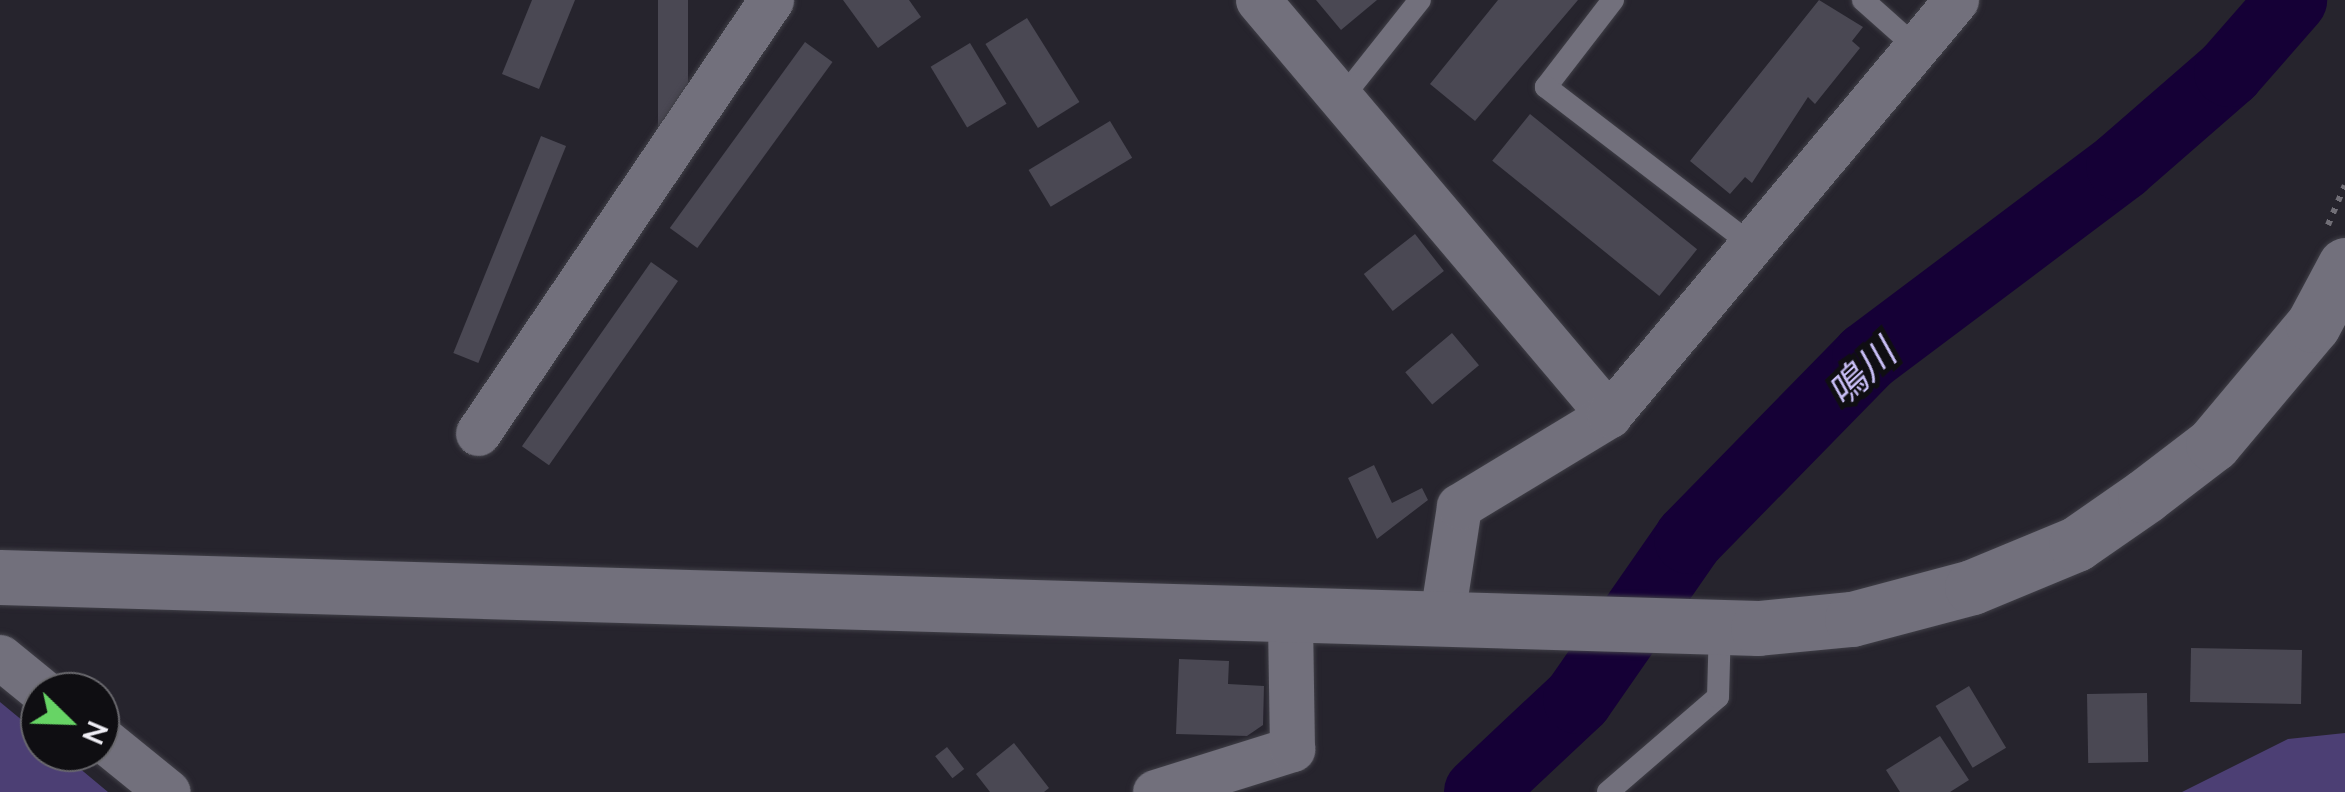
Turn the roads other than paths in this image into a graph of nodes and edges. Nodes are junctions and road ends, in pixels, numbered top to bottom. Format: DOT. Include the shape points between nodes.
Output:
graph roads {
  1 [pos="770,0"];
  2 [pos="1258,0"];
  3 [pos="1420,0"];
  4 [pos="1613,0"];
  5 [pos="1864,0"];
  6 [pos="1956,0"];
  7 [pos="1918,49"];
  8 [pos="1342,98"];
  9 [pos="1752,245"];
  10 [pos="2335,248"];
  11 [pos="1609,415"];
  12 [pos="478,433"];
  13 [pos="0,577"];
  14 [pos="1290,615"];
  15 [pos="1442,616"];
  16 [pos="1707,627"];
  17 [pos="0,658"];
  18 [pos="20,674"];
  19 [pos="120,754"];
  20 [pos="168,792"];
  21 [pos="1155,792"];
  22 [pos="1608,792"];
  1 -- 12 [label="street"];
  2 -- 8 [label="street"];
  3 -- 8 [label="lane"];
  4 -- 9 [label="lane" via="1546,87"];
  5 -- 7 [label="lane"];
  6 -- 7 [label="street"];
  7 -- 9 [label="street"];
  8 -- 11 [label="street"];
  9 -- 11 [label="street"];
  10 -- 16 [label="street" via="2312,325 2213,444 2076,544 1972,587 1852,620"];
  11 -- 15 [label="street" via="1458,506"];
  13 -- 14 [label="street"];
  14 -- 15 [label="street"];
  14 -- 21 [label="street" via="1292,749"];
  15 -- 16 [label="street"];
  16 -- 22 [label="lane" via="1718,697"];
  17 -- 18 [label="street"];
  19 -- 20 [label="street"];
}
